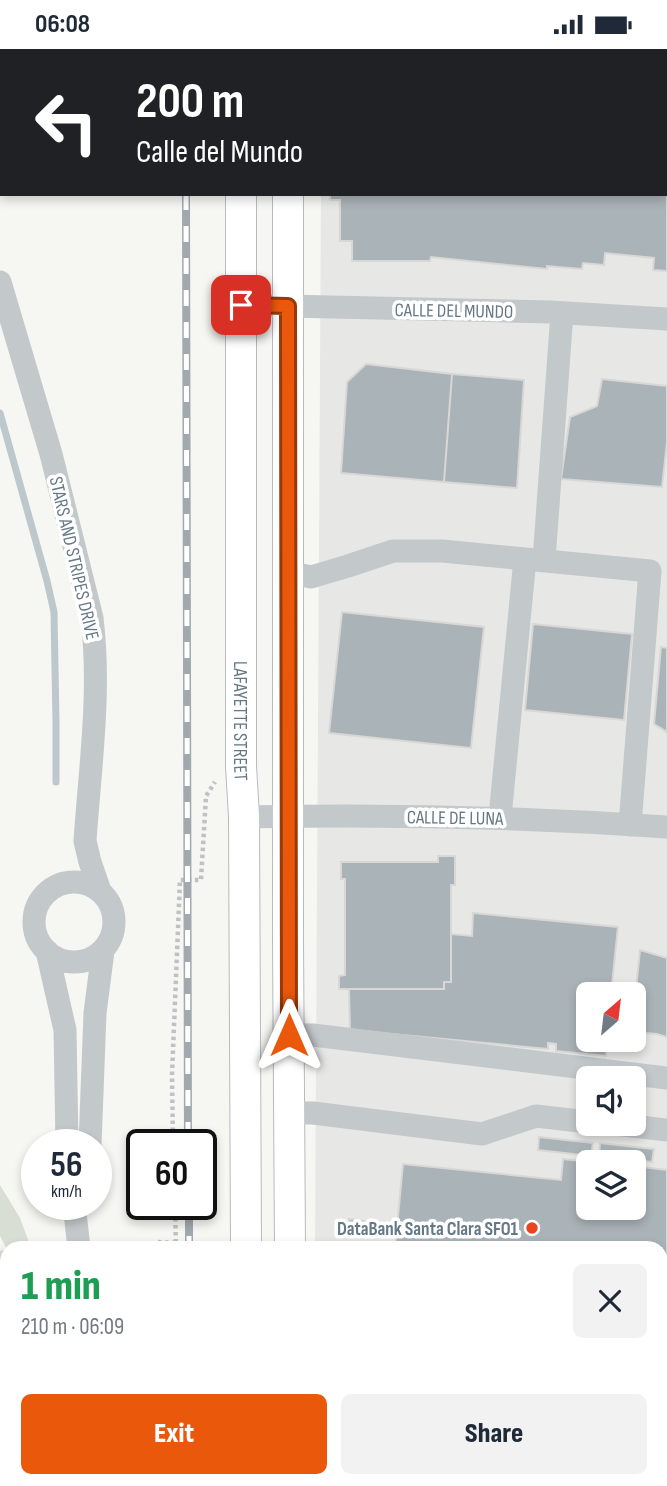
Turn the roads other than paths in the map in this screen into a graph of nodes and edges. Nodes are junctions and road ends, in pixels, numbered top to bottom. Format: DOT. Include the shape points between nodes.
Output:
graph roads {
  1 [pos="241,196"];
  2 [pos="288,196"];
  3 [pos="0,282"];
  4 [pos="241,305"];
  5 [pos="288,306"];
  6 [pos="562,313"];
  7 [pos="667,319"];
  8 [pos="534,559"];
  9 [pos="288,572"];
  10 [pos="658,572"];
  11 [pos="289,816"];
  12 [pos="244,817"];
  13 [pos="500,817"];
  14 [pos="630,825"];
  15 [pos="667,827"];
  16 [pos="85,841"];
  17 [pos="61,884"];
  18 [pos="100,891"];
  19 [pos="47,951"];
  20 [pos="103,951"];
  21 [pos="289,1035"];
  22 [pos="667,1078"];
  23 [pos="289,1113"];
  24 [pos="576,1121"];
  25 [pos="646,1128"];
  26 [pos="67,1129"];
  27 [pos="91,1129"];
  28 [pos="667,1130"];
  29 [pos="76,1220"];
  30 [pos="86,1220"];
  31 [pos="78,1241"];
  32 [pos="85,1241"];
  33 [pos="246,1241"];
  34 [pos="290,1241"];
  1 -- 4 [label="main road, LAFAYETTE STREET"];
  2 -- 5 [label="main road"];
  3 -- 16 [label="street, STARS AND STRIPES DRIVE" via="51,454 92,618 96,685"];
  4 -- 5 [label="street, CALLE DEL MUNDO"];
  4 -- 12 [label="main road, LAFAYETTE STREET"];
  5 -- 6 [label="street, CALLE DEL MUNDO"];
  5 -- 9 [label="main road"];
  6 -- 7 [label="street, CALLE DEL MUNDO"];
  6 -- 8 [label="street"];
  8 -- 9 [label="street" via="393,551 311,577"];
  8 -- 10 [label="street"];
  8 -- 13 [label="street"];
  9 -- 11 [label="main road"];
  10 -- 14 [label="street"];
  11 -- 12 [label="street, CALLE DE LUNA"];
  11 -- 13 [label="street, CALLE DE LUNA"];
  11 -- 21 [label="main road"];
  12 -- 33 [label="main road, LAFAYETTE STREET"];
  13 -- 14 [label="street, CALLE DE LUNA"];
  14 -- 15 [label="street, CALLE DE LUNA"];
  16 -- 17 [label="street, STARS AND STRIPES DRIVE"];
  16 -- 18 [label="street, STARS AND STRIPES DRIVE"];
  17 -- 18 [label="street" via="88,885"];
  17 -- 19 [label="street, STARS AND STRIPES DRIVE" via="40,901 35,914 34,927"];
  18 -- 20 [label="street, STARS AND STRIPES DRIVE" via="114,914 111,940"];
  19 -- 20 [label="street" via="69,962 81,962"];
  19 -- 26 [label="street, STARS AND STRIPES DRIVE" via="65,1030"];
  20 -- 27 [label="street, STARS AND STRIPES DRIVE" via="95,1013"];
  21 -- 22 [label="street"];
  21 -- 23 [label="main road"];
  23 -- 24 [label="street" via="482,1134 536,1116"];
  23 -- 34 [label="main road"];
  25 -- 28 [label="street"];
  29 -- 31 [label="street"];
  30 -- 32 [label="street"];
}
